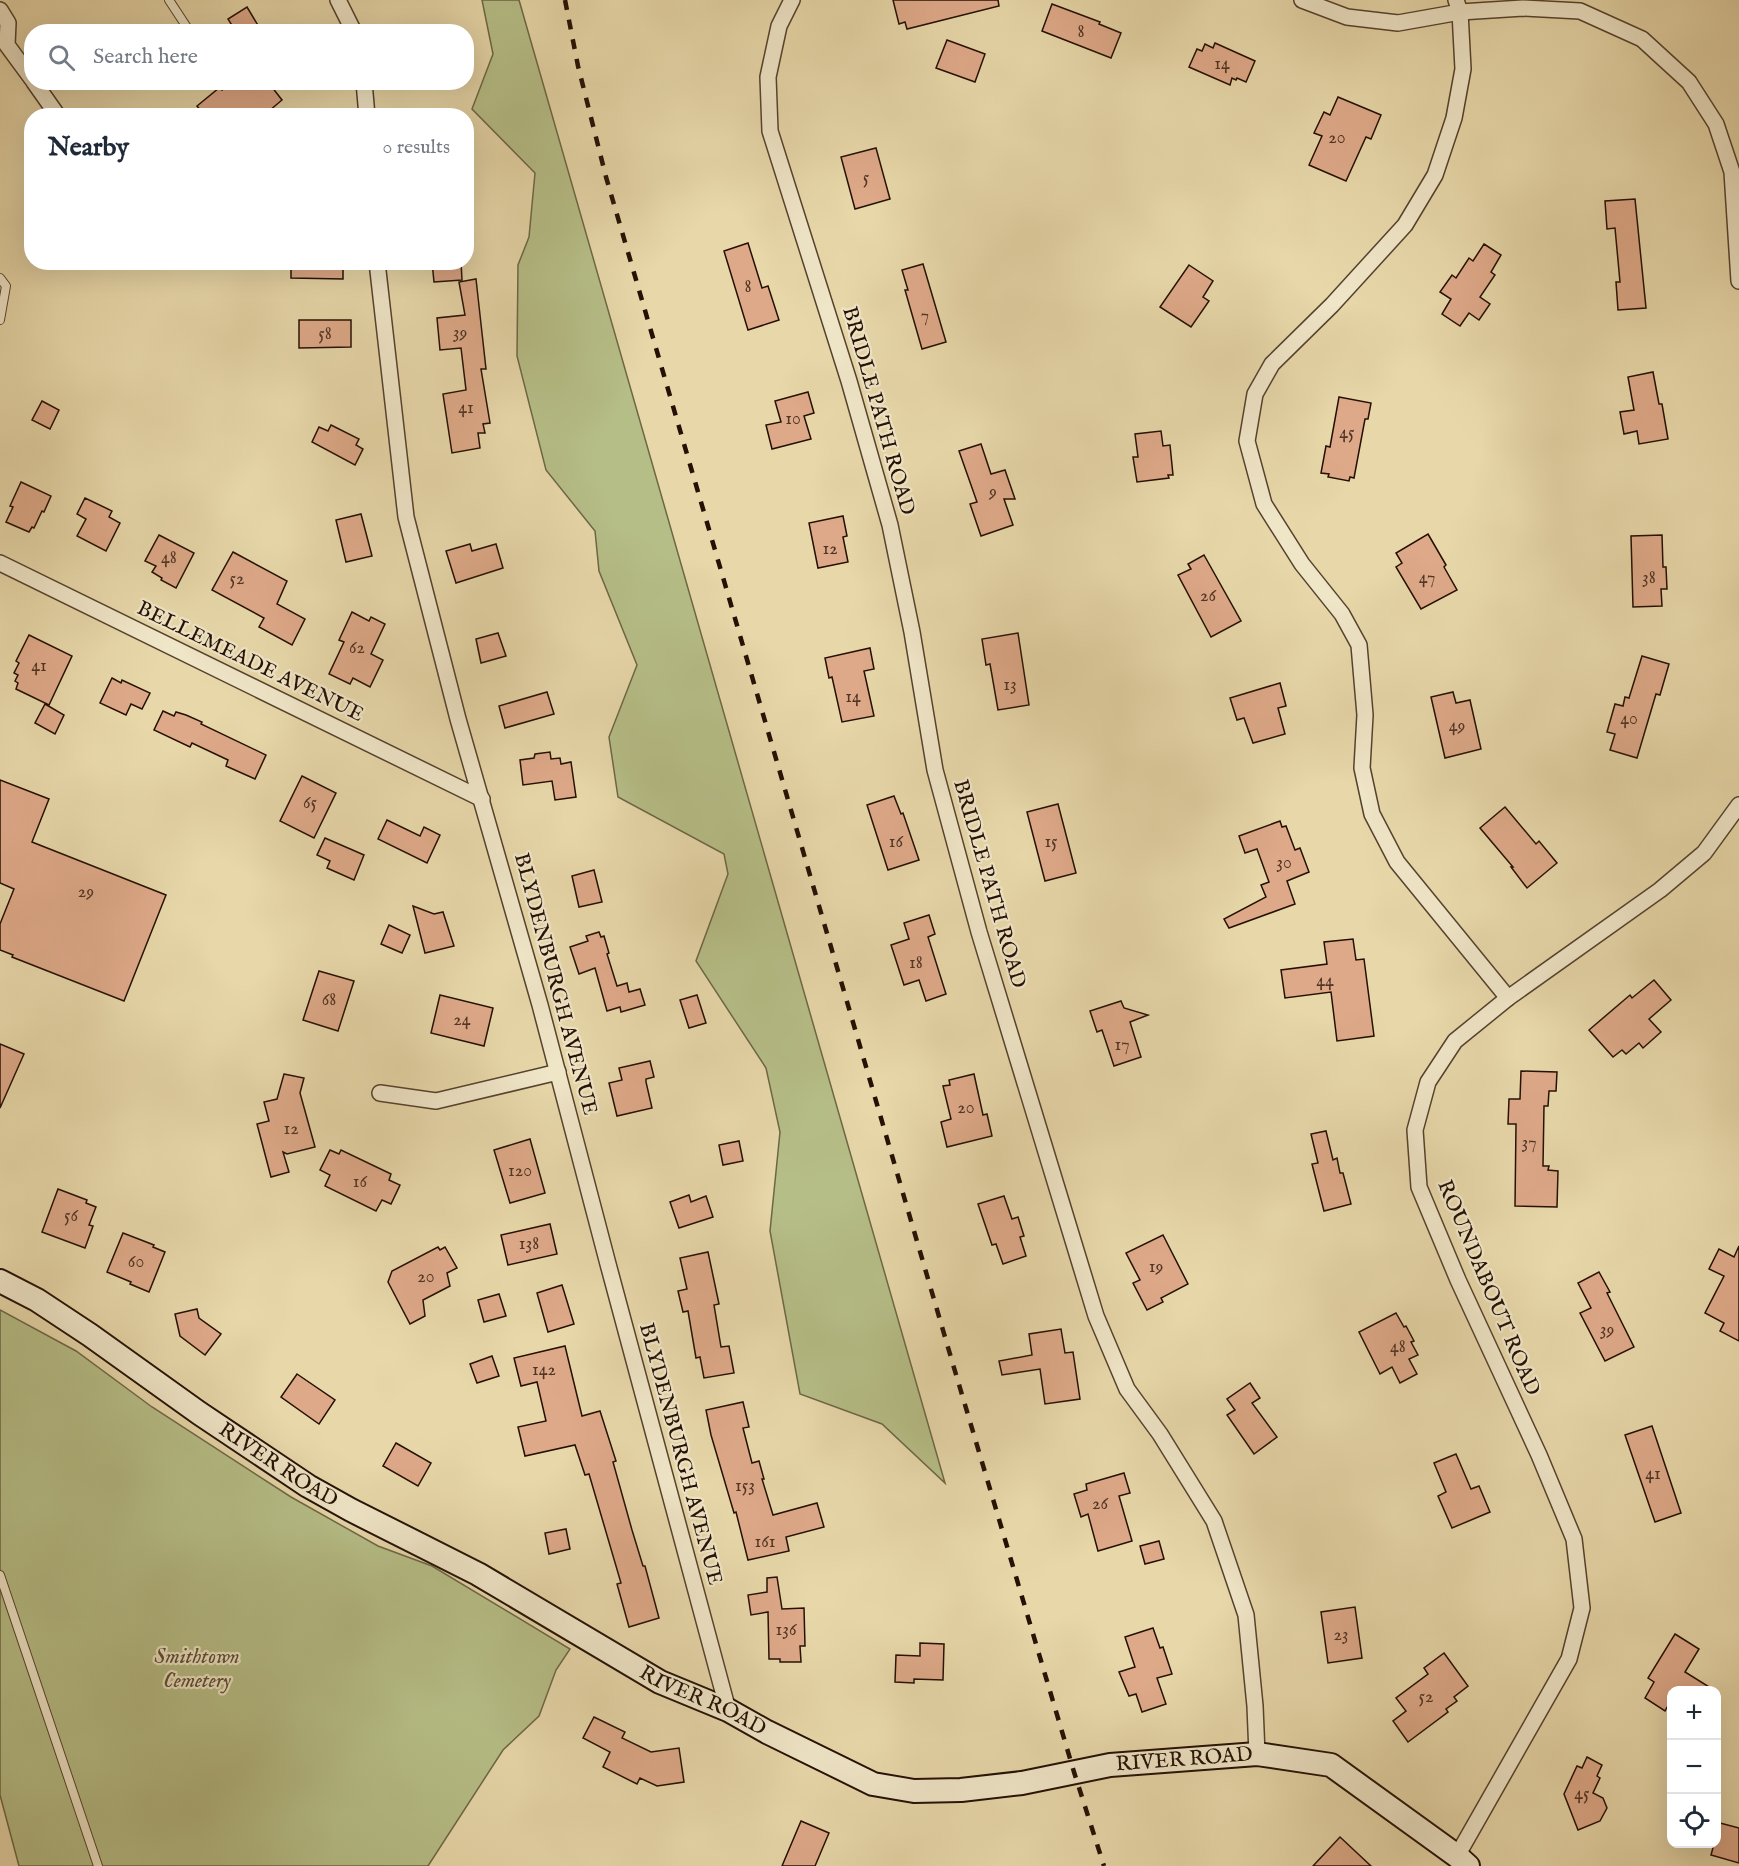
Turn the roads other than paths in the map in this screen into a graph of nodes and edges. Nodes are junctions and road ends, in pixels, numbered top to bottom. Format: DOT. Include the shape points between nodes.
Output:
graph roads {
  1 [pos="169,0"];
  2 [pos="338,0"];
  3 [pos="792,0"];
  4 [pos="1302,0"];
  5 [pos="1458,6"];
  6 [pos="0,10"];
  7 [pos="185,24"];
  8 [pos="350,24"];
  9 [pos="24,69"];
  10 [pos="39,90"];
  11 [pos="365,90"];
  12 [pos="52,108"];
  13 [pos="366,108"];
  14 [pos="378,270"];
  15 [pos="0,278"];
  16 [pos="1739,281"];
  17 [pos="1,316"];
  18 [pos="0,563"];
  19 [pos="482,799"];
  20 [pos="1739,805"];
  21 [pos="1508,998"];
  22 [pos="558,1072"];
  23 [pos="380,1093"];
  24 [pos="0,1281"];
  25 [pos="0,1575"];
  26 [pos="728,1710"];
  27 [pos="1257,1754"];
  28 [pos="1463,1861"];
  29 [pos="98,1866"];
  1 -- 7 [label="lane"];
  2 -- 8 [label="street"];
  3 -- 27 [label="street, BRIDLE PATH ROAD" via="779,26 768,77 771,131 890,525 935,770 979,932 1096,1316 1127,1389 1214,1521 1246,1615"];
  4 -- 5 [label="street" via="1347,17 1398,23"];
  5 -- 16 [label="street" via="1580,11 1642,39 1689,82 1716,124 1732,172"];
  5 -- 21 [label="street" via="1463,69 1454,118 1435,175 1405,225 1272,364 1255,394 1247,441 1264,504 1302,564 1342,614 1359,645 1365,715 1362,768 1372,814 1396,862"];
  6 -- 9 [label="street" via="8,23 7,45"];
  10 -- 12 [label="street"];
  11 -- 13 [label="street"];
  14 -- 19 [label="street, BLYDENBURGH AVENUE" via="406,517"];
  15 -- 17 [label="lane" via="6,286"];
  18 -- 19 [label="street, BELLEMEADE AVENUE"];
  19 -- 22 [label="street, BLYDENBURGH AVENUE"];
  20 -- 21 [label="street, ROUNDABOUT ROAD" via="1704,854"];
  21 -- 28 [label="street, ROUNDABOUT ROAD" via="1455,1041 1428,1082 1415,1130 1419,1187 1574,1539 1582,1608 1569,1659"];
  22 -- 23 [label="street" via="436,1101"];
  22 -- 26 [label="street, BLYDENBURGH AVENUE"];
  24 -- 26 [label="street, RIVER ROAD" via="90,1335 308,1486 478,1574 660,1682"];
  25 -- 29 [label="lane"];
  26 -- 27 [label="street, RIVER ROAD" via="873,1784 914,1791 961,1790 1110,1766"];
  27 -- 28 [label="street, RIVER ROAD" via="1331,1765"];
}
